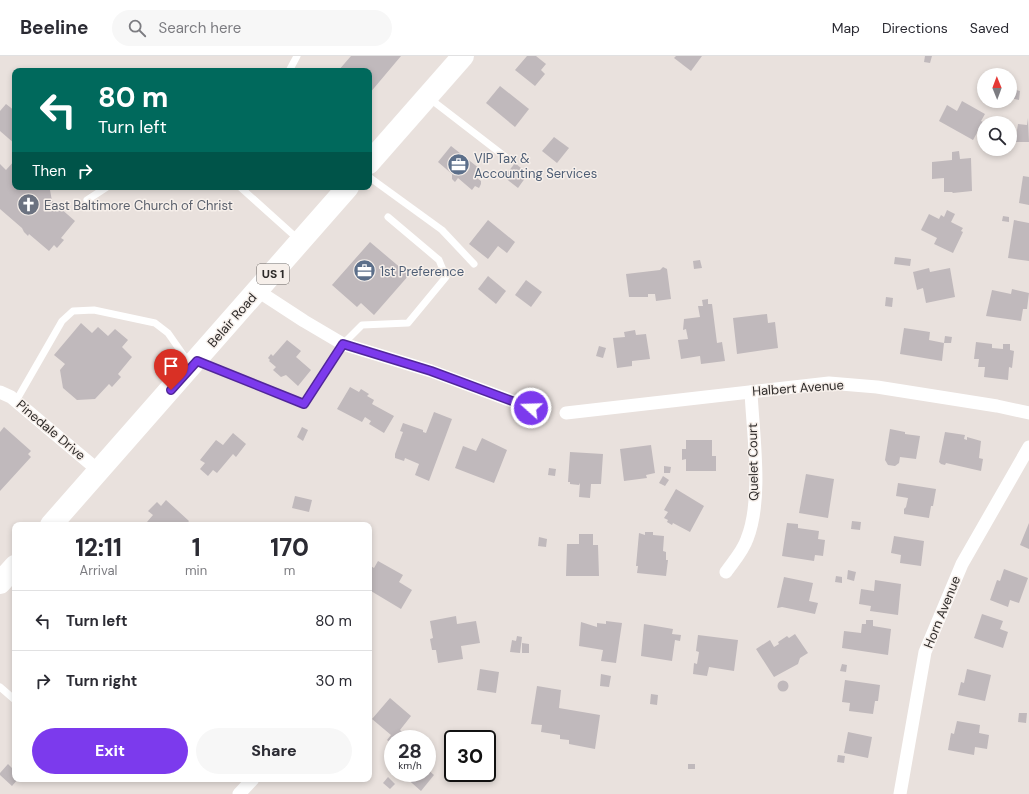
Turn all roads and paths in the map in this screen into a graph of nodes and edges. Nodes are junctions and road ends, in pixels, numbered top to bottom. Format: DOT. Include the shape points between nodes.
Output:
graph roads {
  1 [pos="298,56"];
  2 [pos="463,56"];
  3 [pos="291,68"];
  4 [pos="427,97"];
  5 [pos="508,159"];
  6 [pos="372,161"];
  7 [pos="372,165"];
  8 [pos="102,190"];
  9 [pos="243,190"];
  10 [pos="345,190"];
  11 [pos="87,200"];
  12 [pos="388,217"];
  13 [pos="301,242"];
  14 [pos="474,264"];
  15 [pos="258,291"];
  16 [pos="343,344"];
  17 [pos="194,364"];
  18 [pos="0,392"];
  19 [pos="751,392"];
  20 [pos="16,401"];
  21 [pos="531,408"];
  22 [pos="566,413"];
  23 [pos="1029,413"];
  24 [pos="1029,447"];
  25 [pos="99,471"];
  26 [pos="54,522"];
  27 [pos="12,569"];
  28 [pos="726,572"];
  29 [pos="0,583"];
  30 [pos="0,687"];
  31 [pos="12,697"];
  32 [pos="250,782"];
  33 [pos="239,794"];
  34 [pos="900,794"];
  1 -- 3 [label="lane"];
  2 -- 4 [label="highway"];
  4 -- 5 [label="lane"];
  4 -- 6 [label="highway"];
  7 -- 14 [label="lane" via="442,230"];
  8 -- 11 [label="lane"];
  9 -- 13 [label="lane"];
  10 -- 13 [label="highway, Belair Road / US 1"];
  12 -- 16 [label="lane" via="439,260 446,277 408,323 362,325"];
  13 -- 15 [label="highway, Belair Road / US 1"];
  15 -- 16 [label="street"];
  15 -- 17 [label="highway, Belair Road / US 1"];
  16 -- 17 [label="lane" via="304,404"];
  16 -- 21 [label="street" via="431,371"];
  17 -- 20 [label="lane" via="168,333 155,323 94,310 73,311 62,321"];
  17 -- 25 [label="highway, Belair Road / US 1"];
  18 -- 20 [label="street, Pinedale Drive"];
  19 -- 22 [label="street, Halbert Avenue"];
  19 -- 23 [label="street, Halbert Avenue" via="849,384 975,402"];
  19 -- 28 [label="street, Quelet Court" via="755,487 752,521 747,539"];
  20 -- 25 [label="street, Pinedale Drive"];
  24 -- 34 [label="street, Horn Avenue" via="962,564 925,652"];
  25 -- 26 [label="highway, Belair Road / US 1"];
  27 -- 29 [label="highway"];
  30 -- 31 [label="lane"];
  32 -- 33 [label="street"];
}
